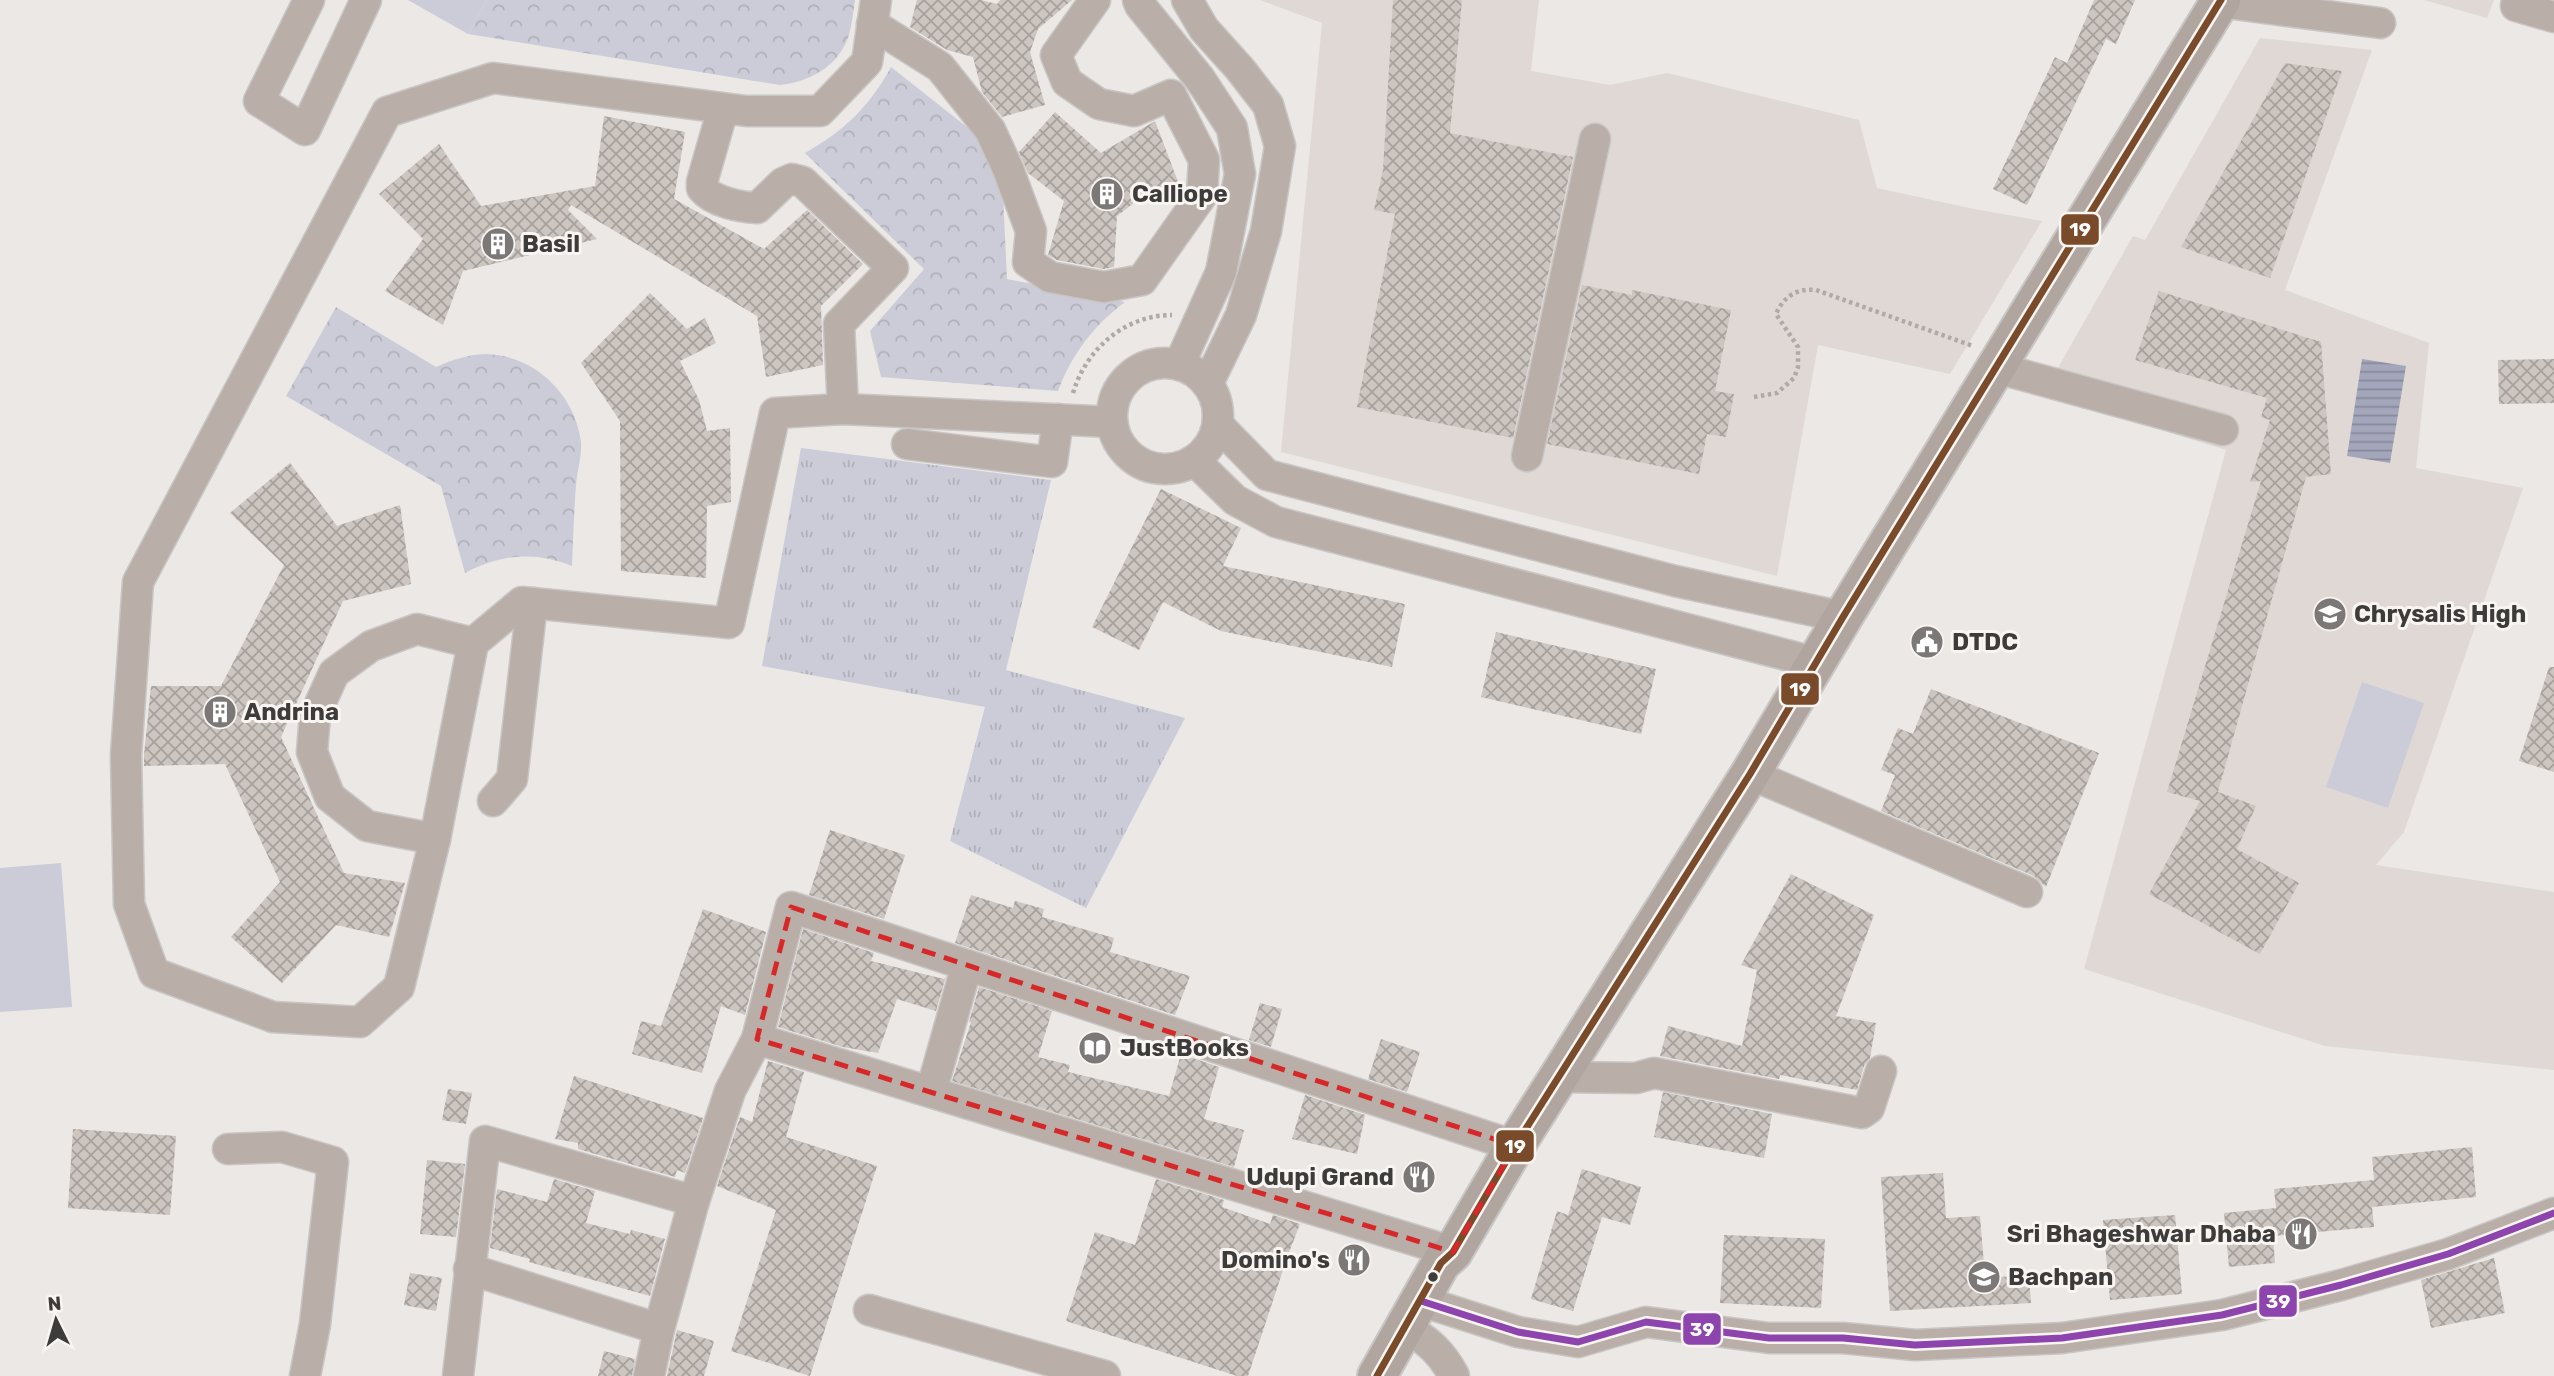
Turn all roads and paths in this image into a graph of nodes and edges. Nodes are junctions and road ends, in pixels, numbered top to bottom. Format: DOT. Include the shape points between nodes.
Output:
graph roads {
  1 [pos="309,0"];
  2 [pos="366,0"];
  3 [pos="1095,0"];
  4 [pos="1138,0"];
  5 [pos="1187,0"];
  6 [pos="2517,0"];
  7 [pos="2220,1"];
  8 [pos="874,12"];
  9 [pos="2554,17"];
  10 [pos="2380,23"];
  11 [pos="723,109"];
  12 [pos="1595,139"];
  13 [pos="1200,317"];
  14 [pos="2000,363"];
  15 [pos="1179,365"];
  16 [pos="1208,383"];
  17 [pos="1754,397"];
  18 [pos="843,409"];
  19 [pos="1063,419"];
  20 [pos="1112,422"];
  21 [pos="1218,425"];
  22 [pos="2223,430"];
  23 [pos="907,444"];
  24 [pos="1527,456"];
  25 [pos="1195,461"];
  26 [pos="1675,581"];
  27 [pos="532,603"];
  28 [pos="1843,617"];
  29 [pos="1661,623"];
  30 [pos="473,643"];
  31 [pos="1817,663"];
  32 [pos="1750,774"];
  33 [pos="493,801"];
  34 [pos="435,839"];
  35 [pos="2027,892"];
  36 [pos="967,965"];
  37 [pos="757,1039"];
  38 [pos="1881,1071"];
  39 [pos="1559,1077"];
  40 [pos="931,1092"];
  41 [pos="1515,1146"];
  42 [pos="228,1149"];
  43 [pos="694,1201"];
  44 [pos="2554,1213"];
  45 [pos="1453,1252"];
  46 [pos="469,1269"];
  47 [pos="869,1310"];
  48 [pos="1413,1315"];
  49 [pos="659,1329"];
  50 [pos="305,1376"];
  51 [pos="458,1376"];
  52 [pos="649,1376"];
  53 [pos="1105,1376"];
  54 [pos="1377,1376"];
  55 [pos="1454,1376"];
  1 -- 2 [label="street" via="259,102 304,130"];
  3 -- 8 [label="street" via="1056,55 1067,82 1099,104 1134,111 1171,95 1204,160 1202,195 1142,280 1104,287 1050,277 1028,262 1031,231 990,130 940,67"];
  4 -- 13 [label="street" via="1232,128 1240,174 1221,272"];
  5 -- 16 [label="street" via="1204,29 1268,105 1280,146 1266,231 1244,303"];
  6 -- 9 [label="street" via="2516,6"];
  7 -- 10 [label="street"];
  7 -- 14 [label="main road"];
  8 -- 11 [label="street" via="867,62 820,110"];
  11 -- 18 [label="street" via="702,182 707,195 757,208 783,183 792,179 803,183 893,268 839,324"];
  11 -- 34 [label="street" via="494,78 387,111 138,582 126,755 129,904 154,972 273,1017 360,1022 400,986"];
  12 -- 24 [label="street"];
  13 -- 15 [label="street"];
  13 -- 19 [label="path" via="1155,317 1114,334 1086,363"];
  14 -- 17 [label="path" via="1825,292 1798,290 1784,299 1776,314 1798,347 1794,378 1777,393"];
  14 -- 22 [label="street"];
  14 -- 28 [label="main road"];
  15 -- 16 [label="street"];
  15 -- 20 [label="street" via="1150,365 1131,376 1117,393"];
  16 -- 21 [label="street" via="1217,403"];
  18 -- 19 [label="street"];
  18 -- 27 [label="street" via="775,413 729,623"];
  19 -- 20 [label="street"];
  19 -- 23 [label="street" via="1052,462"];
  20 -- 25 [label="street" via="1124,449 1149,467 1174,469"];
  21 -- 25 [label="street" via="1210,445"];
  21 -- 26 [label="street" via="1267,475"];
  25 -- 29 [label="street" via="1235,500 1276,522"];
  26 -- 28 [label="street"];
  26 -- 29 [label="street"];
  27 -- 30 [label="street" via="522,602"];
  27 -- 33 [label="street" via="512,779"];
  28 -- 31 [label="main road"];
  29 -- 31 [label="street"];
  30 -- 34 [label="street"];
  30 -- 34 [label="street" via="417,629 371,646 334,673 314,715 312,752 331,797 367,826"];
  31 -- 32 [label="main road"];
  32 -- 35 [label="street"];
  32 -- 39 [label="main road"];
  36 -- 37 [label="street" via="791,907"];
  36 -- 40 [label="street"];
  36 -- 41 [label="street"];
  37 -- 40 [label="street"];
  37 -- 43 [label="street" via="730,1091"];
  38 -- 39 [label="street" via="1869,1108 1862,1113 1654,1073 1636,1078"];
  39 -- 41 [label="main road"];
  40 -- 45 [label="street"];
  41 -- 45 [label="main road"];
  42 -- 50 [label="street" via="282,1147 333,1162"];
  43 -- 46 [label="street" via="485,1141"];
  43 -- 49 [label="street"];
  44 -- 48 [label="street" via="2448,1254 2341,1285 2222,1315 2062,1338 1915,1345 1843,1338 1769,1338 1646,1322 1578,1342"];
  45 -- 48 [label="main road" via="1441,1263"];
  46 -- 49 [label="street"];
  46 -- 51 [label="street"];
  47 -- 53 [label="street"];
  48 -- 54 [label="main road"];
  48 -- 55 [label="street" via="1422,1336"];
  49 -- 52 [label="street"];
}
